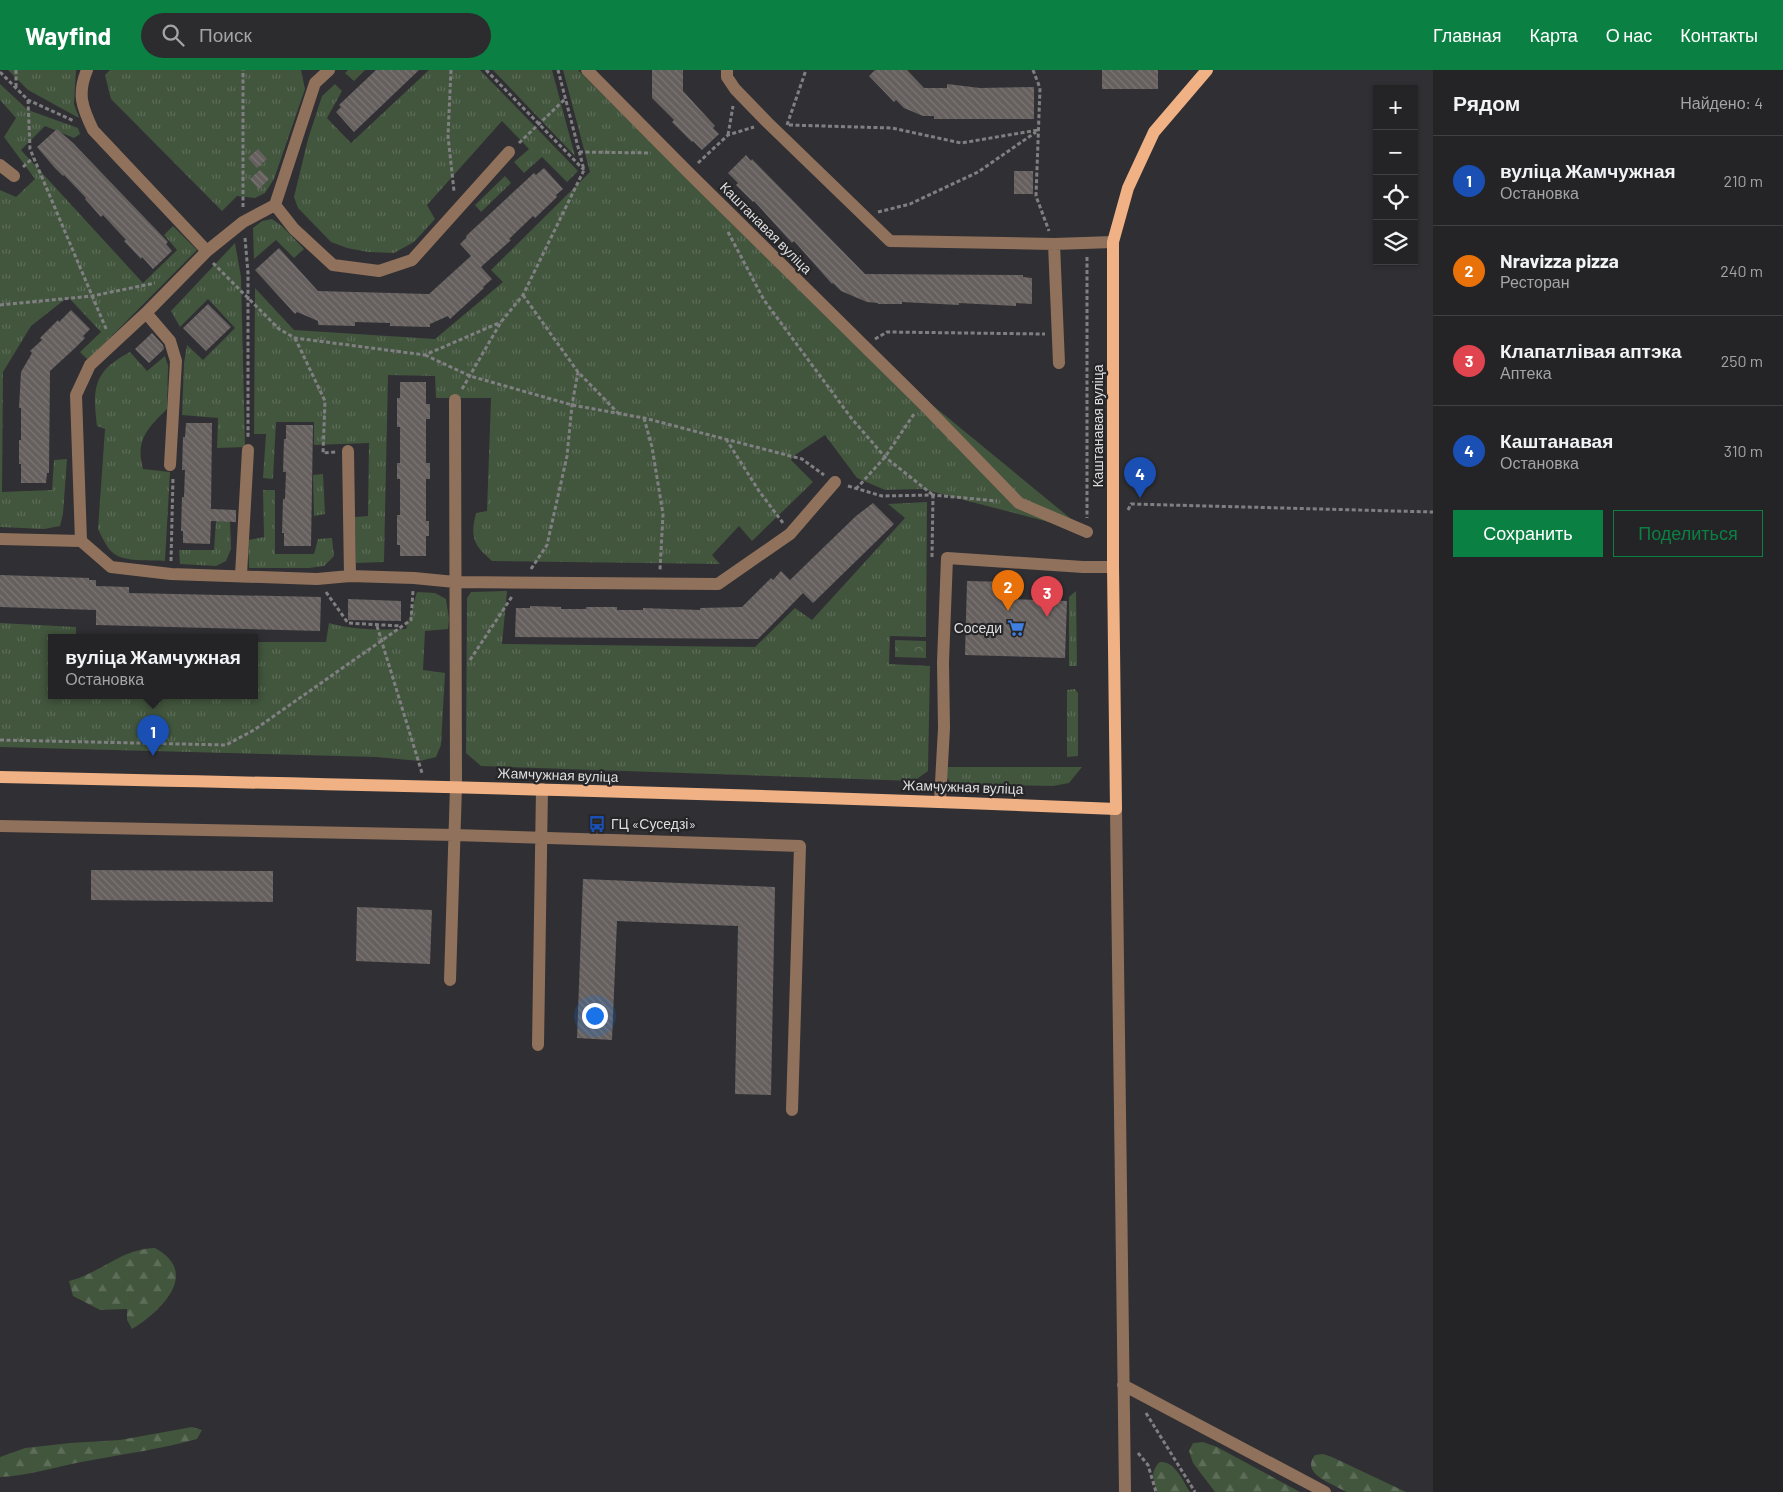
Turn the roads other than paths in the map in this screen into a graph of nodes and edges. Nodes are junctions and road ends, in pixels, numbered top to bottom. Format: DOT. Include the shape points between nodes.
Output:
graph roads {
  1 [pos="87,70"];
  2 [pos="329,70"];
  3 [pos="587,70"];
  4 [pos="727,70"];
  5 [pos="1206,70"];
  6 [pos="509,152"];
  7 [pos="0,166"];
  8 [pos="14,176"];
  9 [pos="275,205"];
  10 [pos="1113,242"];
  11 [pos="1054,244"];
  12 [pos="208,251"];
  13 [pos="146,313"];
  14 [pos="1059,363"];
  15 [pos="455,400"];
  16 [pos="248,450"];
  17 [pos="348,452"];
  18 [pos="170,465"];
  19 [pos="835,482"];
  20 [pos="1087,532"];
  21 [pos="0,539"];
  22 [pos="81,541"];
  23 [pos="1112,567"];
  24 [pos="241,576"];
  25 [pos="350,576"];
  26 [pos="455,582"];
  27 [pos="0,777"];
  28 [pos="456,786"];
  29 [pos="542,789"];
  30 [pos="940,801"];
  31 [pos="1116,809"];
  32 [pos="0,826"];
  33 [pos="455,835"];
  34 [pos="541,838"];
  35 [pos="450,980"];
  36 [pos="538,1045"];
  37 [pos="792,1110"];
  38 [pos="1128,1387"];
  39 [pos="1125,1492"];
  40 [pos="1325,1492"];
  1 -- 12 [label="street" via="81,84 83,108 93,130"];
  2 -- 9 [label="street" via="315,83"];
  3 -- 20 [label="street, Каштанавая вуліца" via="1019,502"];
  4 -- 11 [label="street" via="727,77 735,89 890,241"];
  5 -- 10 [label="main road, Каштанавая вуліца" via="1154,132 1128,188"];
  6 -- 9 [label="street" via="412,260 379,272 333,265 294,229"];
  7 -- 8 [label="street"];
  9 -- 12 [label="street" via="243,222"];
  10 -- 11 [label="street"];
  10 -- 23 [label="main road, Каштанавая вуліца"];
  11 -- 14 [label="street"];
  12 -- 13 [label="street"];
  13 -- 18 [label="street" via="170,341 176,361"];
  13 -- 22 [label="street" via="90,365 76,395"];
  15 -- 26 [label="street"];
  16 -- 24 [label="street"];
  17 -- 25 [label="street"];
  19 -- 26 [label="street" via="790,534 718,584"];
  21 -- 22 [label="street"];
  22 -- 24 [label="street" via="111,567 171,574"];
  23 -- 30 [label="street" via="947,558"];
  23 -- 31 [label="main road, Каштанавая вуліца"];
  24 -- 25 [label="street" via="318,579"];
  25 -- 26 [label="street"];
  26 -- 28 [label="street"];
  27 -- 28 [label="main road, Жамчужная вуліца"];
  28 -- 29 [label="main road, Жамчужная вуліца"];
  28 -- 33 [label="street"];
  29 -- 30 [label="main road, Жамчужная вуліца"];
  29 -- 34 [label="street"];
  30 -- 31 [label="main road, Жамчужная вуліца"];
  31 -- 38 [label="street"];
  32 -- 33 [label="street"];
  33 -- 34 [label="street"];
  33 -- 35 [label="street"];
  34 -- 36 [label="street"];
  34 -- 37 [label="street" via="800,846"];
  38 -- 39 [label="street"];
  38 -- 40 [label="street"];
}
